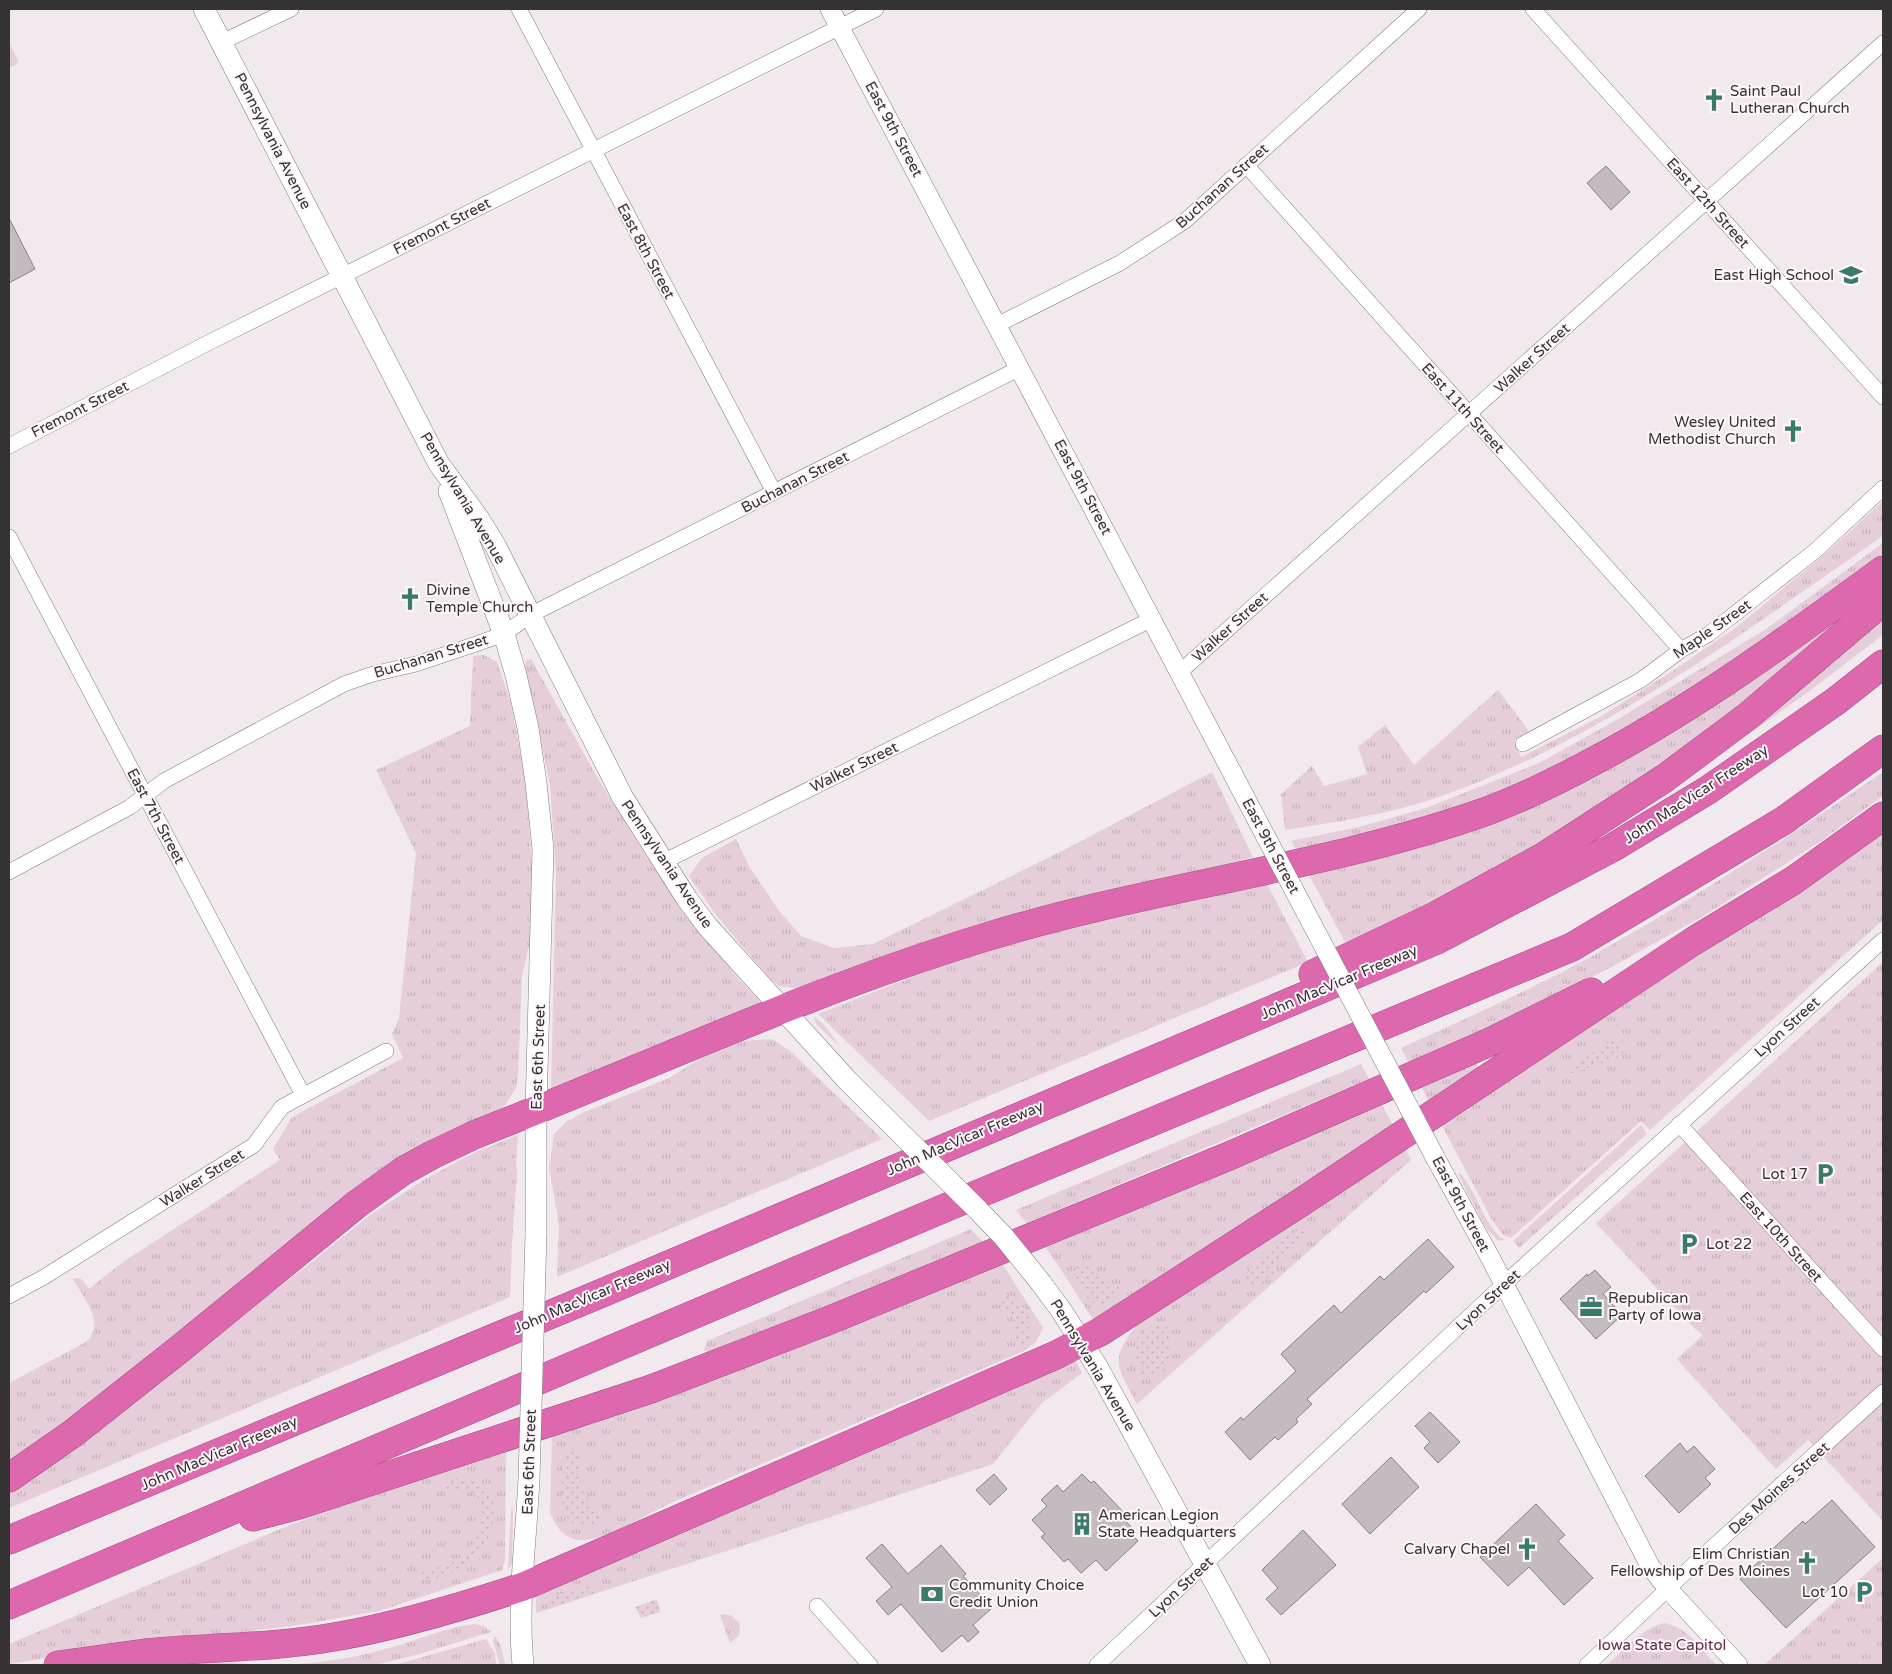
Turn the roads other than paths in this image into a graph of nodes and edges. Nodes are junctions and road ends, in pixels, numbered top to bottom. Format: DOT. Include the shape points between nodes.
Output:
graph roads {
  1 [pos="204,9"];
  2 [pos="292,9"];
  3 [pos="519,9"];
  4 [pos="830,9"];
  5 [pos="876,9"];
  6 [pos="1419,9"];
  7 [pos="1533,9"];
  8 [pos="839,26"];
  9 [pos="222,42"];
  10 [pos="1883,43"];
  11 [pos="593,150"];
  12 [pos="1246,165"];
  13 [pos="1706,202"];
  14 [pos="342,276"];
  15 [pos="997,324"];
  16 [pos="1020,368"];
  17 [pos="1883,397"];
  18 [pos="1468,414"];
  19 [pos="9,446"];
  20 [pos="439,464"];
  21 [pos="1883,488"];
  22 [pos="774,492"];
  23 [pos="9,537"];
  24 [pos="1883,570"];
  25 [pos="1883,601"];
  26 [pos="530,615"];
  27 [pos="1152,619"];
  28 [pos="504,634"];
  29 [pos="1681,650"];
  30 [pos="1883,664"];
  31 [pos="1180,672"];
  32 [pos="1522,744"];
  33 [pos="1883,749"];
  34 [pos="145,796"];
  35 [pos="1883,816"];
  36 [pos="663,862"];
  37 [pos="9,872"];
  38 [pos="1883,940"];
  39 [pos="1692,942"];
  40 [pos="782,1010"];
  41 [pos="386,1051"];
  42 [pos="1092,1084"];
  43 [pos="303,1095"];
  44 [pos="536,1110"];
  45 [pos="1680,1124"];
  46 [pos="1504,1284"];
  47 [pos="9,1296"];
  48 [pos="1081,1342"];
  49 [pos="1883,1349"];
  50 [pos="1883,1392"];
  51 [pos="9,1478"];
  52 [pos="194,1527"];
  53 [pos="9,1540"];
  54 [pos="1206,1564"];
  55 [pos="522,1587"];
  56 [pos="1668,1589"];
  57 [pos="9,1605"];
  58 [pos="817,1606"];
  59 [pos="58,1665"];
  60 [pos="523,1665"];
  61 [pos="870,1665"];
  62 [pos="1097,1665"];
  63 [pos="1260,1665"];
  64 [pos="1587,1665"];
  65 [pos="1738,1665"];
  1 -- 9 [label="main road, Pennsylvania Avenue"];
  2 -- 9 [label="street"];
  3 -- 11 [label="street, East 8th Street"];
  4 -- 8 [label="street, East 9th Street"];
  5 -- 8 [label="street, Fremont Street"];
  6 -- 12 [label="street, Buchanan Street"];
  7 -- 13 [label="street, East 12th Street"];
  8 -- 11 [label="street, Fremont Street"];
  8 -- 15 [label="street, East 9th Street"];
  9 -- 14 [label="main road, Pennsylvania Avenue"];
  10 -- 13 [label="street, Walker Street"];
  11 -- 14 [label="street, Fremont Street"];
  11 -- 22 [label="street, East 8th Street"];
  12 -- 15 [label="street, Buchanan Street" via="1185,222 1162,237 1120,263"];
  12 -- 18 [label="street, East 11th Street"];
  13 -- 17 [label="street, East 12th Street"];
  13 -- 18 [label="street, Walker Street"];
  14 -- 19 [label="street, Fremont Street"];
  14 -- 20 [label="main road, Pennsylvania Avenue"];
  15 -- 16 [label="street, East 9th Street"];
  16 -- 22 [label="street, Buchanan Street"];
  16 -- 27 [label="street, East 9th Street"];
  18 -- 29 [label="street, East 11th Street"];
  18 -- 31 [label="street, Walker Street"];
  20 -- 26 [label="main road, Pennsylvania Avenue" via="495,545"];
  20 -- 28 [label="main road, East 6th Street"];
  21 -- 29 [label="street, Maple Street" via="1815,551 1709,634"];
  22 -- 26 [label="street, Buchanan Street"];
  23 -- 34 [label="street, East 7th Street"];
  24 -- 40 [label="highway" via="1692,704 1575,771 1494,808 1419,834 1340,854 1020,926 878,972"];
  25 -- 42 [label="highway" via="1748,716 1665,778 1542,857 1435,916"];
  26 -- 28 [label="street, Buchanan Street"];
  26 -- 36 [label="main road, Pennsylvania Avenue" via="618,790"];
  27 -- 31 [label="street, East 9th Street"];
  27 -- 36 [label="street, Walker Street"];
  28 -- 34 [label="street, Buchanan Street" via="344,684 164,781"];
  28 -- 44 [label="main road, East 6th Street" via="528,728 543,849"];
  29 -- 32 [label="street, Maple Street" via="1641,680"];
  30 -- 42 [label="highway, John MacVicar Freeway" via="1836,701 1708,790 1612,848 1522,896 1437,940"];
  31 -- 46 [label="street, East 9th Street, bridge"];
  33 -- 52 [label="highway" via="1783,821 1572,947 940,1210"];
  34 -- 37 [label="street, Buchanan Street"];
  34 -- 43 [label="street, East 7th Street"];
  35 -- 39 [label="highway" via="1794,880"];
  36 -- 40 [label="main road, Pennsylvania Avenue" via="708,927"];
  38 -- 45 [label="street, Lyon Street"];
  39 -- 48 [label="highway" via="1300,1203"];
  39 -- 52 [label="highway" via="1490,1042 1229,1156 821,1324 651,1389 299,1506"];
  40 -- 44 [label="highway"];
  40 -- 48 [label="main road, Pennsylvania Avenue, bridge" via="847,1080 978,1210 1041,1283"];
  41 -- 43 [label="street, Walker Street"];
  42 -- 53 [label="highway, John MacVicar Freeway"];
  43 -- 47 [label="street, Walker Street" via="282,1107 254,1145"];
  44 -- 51 [label="highway" via="432,1155 396,1177 80,1428"];
  44 -- 55 [label="main road, East 6th Street, bridge" via="529,1479"];
  45 -- 46 [label="street, Lyon Street"];
  45 -- 49 [label="street, East 10th Street"];
  46 -- 54 [label="street, Lyon Street"];
  46 -- 56 [label="street, East 9th Street" via="1644,1555"];
  48 -- 54 [label="main road, Pennsylvania Avenue"];
  48 -- 55 [label="highway"];
  50 -- 56 [label="street, Des Moines Street"];
  52 -- 57 [label="highway"];
  54 -- 62 [label="street, Lyon Street"];
  54 -- 63 [label="main road, Pennsylvania Avenue"];
  55 -- 59 [label="highway" via="401,1623 334,1637 275,1645 146,1653"];
  55 -- 60 [label="main road, East 6th Street" via="520,1632"];
  56 -- 64 [label="street, Des Moines Street"];
  56 -- 65 [label="street, East 9th Street"];
  58 -- 61 [label="street"];
}
